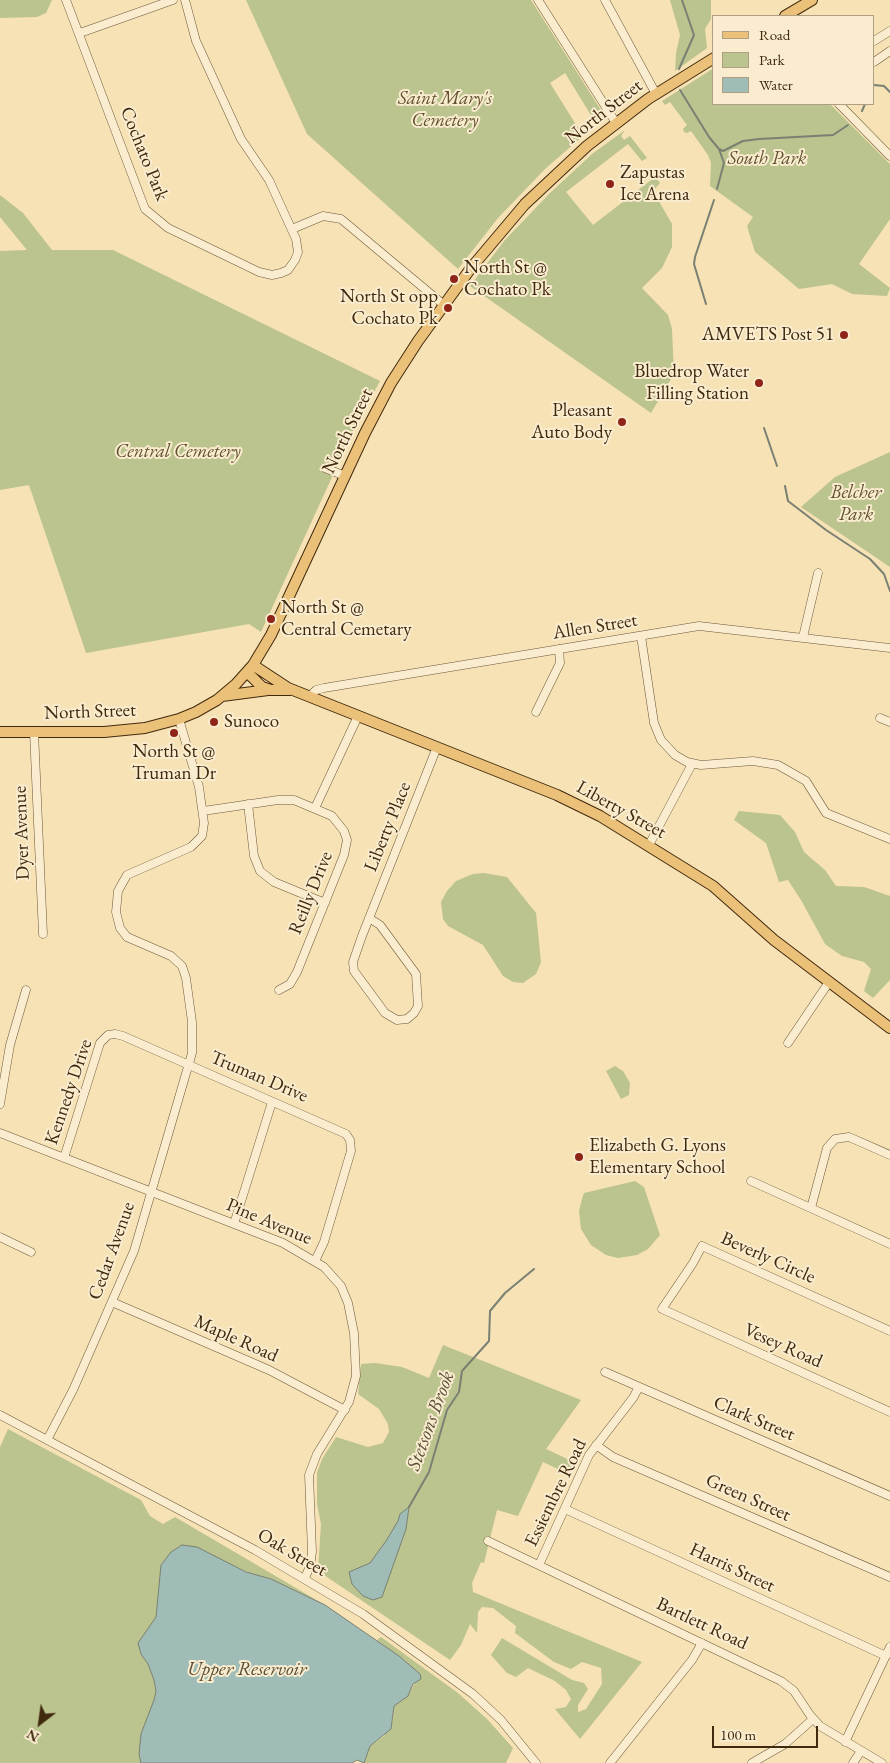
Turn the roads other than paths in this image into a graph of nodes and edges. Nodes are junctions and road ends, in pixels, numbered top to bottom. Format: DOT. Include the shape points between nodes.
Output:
graph roads {
  1 [pos="66,0"];
  2 [pos="173,0"];
  3 [pos="185,0"];
  4 [pos="538,0"];
  5 [pos="605,0"];
  6 [pos="812,0"];
  7 [pos="787,15"];
  8 [pos="890,31"];
  9 [pos="80,33"];
  10 [pos="875,39"];
  11 [pos="890,52"];
  12 [pos="712,59"];
  13 [pos="875,61"];
  14 [pos="656,94"];
  15 [pos="840,105"];
  16 [pos="616,123"];
  17 [pos="890,156"];
  18 [pos="292,229"];
  19 [pos="444,305"];
  20 [pos="325,468"];
  21 [pos="345,476"];
  22 [pos="818,573"];
  23 [pos="641,636"];
  24 [pos="803,637"];
  25 [pos="890,648"];
  26 [pos="559,649"];
  27 [pos="250,669"];
  28 [pos="271,690"];
  29 [pos="296,691"];
  30 [pos="222,696"];
  31 [pos="310,696"];
  32 [pos="536,712"];
  33 [pos="358,716"];
  34 [pos="880,718"];
  35 [pos="179,719"];
  36 [pos="890,722"];
  37 [pos="0,732"];
  38 [pos="34,732"];
  39 [pos="437,747"];
  40 [pos="692,764"];
  41 [pos="248,804"];
  42 [pos="315,808"];
  43 [pos="203,811"];
  44 [pos="890,839"];
  45 [pos="650,845"];
  46 [pos="325,903"];
  47 [pos="370,918"];
  48 [pos="43,934"];
  49 [pos="829,982"];
  50 [pos="26,990"];
  51 [pos="279,990"];
  52 [pos="890,1028"];
  53 [pos="788,1043"];
  54 [pos="189,1065"];
  55 [pos="272,1102"];
  56 [pos="0,1104"];
  57 [pos="0,1133"];
  58 [pos="890,1155"];
  59 [pos="64,1158"];
  60 [pos="751,1181"];
  61 [pos="150,1192"];
  62 [pos="811,1208"];
  63 [pos="234,1224"];
  64 [pos="0,1237"];
  65 [pos="890,1244"];
  66 [pos="31,1252"];
  67 [pos="315,1261"];
  68 [pos="112,1302"];
  69 [pos="662,1310"];
  70 [pos="890,1332"];
  71 [pos="605,1372"];
  72 [pos="639,1387"];
  73 [pos="345,1410"];
  74 [pos="890,1412"];
  75 [pos="0,1415"];
  76 [pos="47,1440"];
  77 [pos="596,1445"];
  78 [pos="890,1496"];
  79 [pos="565,1509"];
  80 [pos="488,1542"];
  81 [pos="539,1566"];
  82 [pos="890,1577"];
  83 [pos="305,1578"];
  84 [pos="702,1643"];
  85 [pos="890,1647"];
  86 [pos="886,1656"];
  87 [pos="813,1719"];
  88 [pos="845,1742"];
  89 [pos="861,1751"];
  90 [pos="536,1763"];
  91 [pos="610,1763"];
  92 [pos="752,1763"];
  93 [pos="853,1763"];
  94 [pos="882,1763"];
  1 -- 9 [label="street, Cochato Park"];
  2 -- 9 [label="street"];
  3 -- 18 [label="street, Cochato Park" via="196,41 241,139 269,180"];
  4 -- 16 [label="street"];
  5 -- 14 [label="street"];
  6 -- 7 [label="main road"];
  8 -- 10 [label="street"];
  9 -- 18 [label="street, Cochato Park" via="140,200 153,217 174,231 259,272 272,275 288,270 295,260 297,243"];
  11 -- 13 [label="street"];
  12 -- 14 [label="main road, North Street"];
  14 -- 16 [label="main road, North Street"];
  15 -- 17 [label="street"];
  16 -- 19 [label="main road, North Street" via="525,204"];
  18 -- 19 [label="street" via="324,216 341,218"];
  19 -- 21 [label="main road, North Street" via="394,378"];
  20 -- 21 [label="street"];
  21 -- 27 [label="main road, North Street" via="271,635"];
  22 -- 24 [label="street"];
  23 -- 24 [label="street, Allen Street" via="704,626"];
  23 -- 26 [label="street, Allen Street"];
  23 -- 40 [label="street" via="658,734 675,756"];
  24 -- 25 [label="street, Allen Street"];
  26 -- 31 [label="street, Allen Street" via="324,688"];
  26 -- 32 [label="street" via="560,663"];
  27 -- 28 [label="main road" via="259,685"];
  27 -- 29 [label="main road, Liberty Street"];
  27 -- 30 [label="main road, North Street"];
  28 -- 29 [label="main road, Liberty Street"];
  28 -- 30 [label="main road, Liberty Street"];
  29 -- 31 [label="main road, Liberty Street"];
  30 -- 35 [label="main road, North Street"];
  31 -- 33 [label="main road, Liberty Street"];
  33 -- 39 [label="main road, Liberty Street"];
  33 -- 42 [label="street"];
  34 -- 36 [label="street"];
  35 -- 38 [label="main road, North Street" via="128,731"];
  35 -- 43 [label="street, Truman Drive" via="195,769"];
  37 -- 38 [label="main road, North Street"];
  38 -- 48 [label="street, Dyer Avenue"];
  39 -- 45 [label="main road, Liberty Street" via="578,804"];
  39 -- 47 [label="street, Liberty Place"];
  40 -- 44 [label="street" via="758,761 778,765 806,782 826,813"];
  40 -- 45 [label="street"];
  41 -- 42 [label="street, Reilly Drive" via="288,800"];
  41 -- 43 [label="street, Reilly Drive"];
  41 -- 46 [label="street" via="255,860 260,872 274,882"];
  42 -- 46 [label="street, Reilly Drive" via="339,822 347,840"];
  43 -- 54 [label="street, Truman Drive" via="204,828 197,842 130,872 120,883 116,899 116,917 124,934 174,958 184,970 193,1039"];
  45 -- 49 [label="main road, Liberty Street" via="713,886 766,934"];
  46 -- 51 [label="street, Reilly Drive" via="295,976 290,984"];
  47 -- 47 [label="street, Liberty Place" via="353,968 388,1016 397,1020 407,1019 418,1006 416,974 380,925"];
  49 -- 52 [label="main road, Liberty Street"];
  49 -- 53 [label="street"];
  50 -- 56 [label="street" via="10,1046"];
  54 -- 55 [label="street, Truman Drive"];
  54 -- 59 [label="street, Kennedy Drive" via="119,1034 105,1037 98,1047"];
  54 -- 61 [label="street, Cedar Avenue"];
  55 -- 63 [label="street"];
  55 -- 67 [label="street, Truman Drive" via="340,1129 349,1136 351,1143 324,1242"];
  57 -- 59 [label="street, Pine Avenue"];
  58 -- 62 [label="street" via="849,1137 835,1139 827,1148"];
  59 -- 61 [label="street, Pine Avenue"];
  60 -- 62 [label="street"];
  61 -- 63 [label="street, Pine Avenue"];
  61 -- 68 [label="street, Cedar Avenue" via="134,1251"];
  62 -- 65 [label="street"];
  63 -- 67 [label="street, Pine Avenue" via="283,1243"];
  64 -- 66 [label="street"];
  67 -- 73 [label="street, Pine Avenue" via="338,1282 350,1311 356,1369 353,1393"];
  68 -- 73 [label="street, Maple Road" via="269,1370"];
  68 -- 76 [label="street, Cedar Avenue"];
  69 -- 70 [label="street, Beverly Circle" via="702,1246"];
  69 -- 74 [label="street, Vesey Road"];
  71 -- 72 [label="street, Clark Street"];
  72 -- 77 [label="street, Essiembre Road"];
  72 -- 78 [label="street, Clark Street"];
  73 -- 83 [label="street, Pine Avenue" via="317,1454 309,1475 312,1552"];
  75 -- 76 [label="street, Oak Street"];
  76 -- 83 [label="street, Oak Street"];
  77 -- 79 [label="street, Essiembre Road"];
  77 -- 82 [label="street, Green Street" via="613,1457"];
  79 -- 81 [label="street, Essiembre Road"];
  79 -- 86 [label="street, Harris Street"];
  80 -- 81 [label="street, Bartlett Road"];
  81 -- 84 [label="street, Bartlett Road"];
  83 -- 90 [label="street, Oak Street" via="401,1640 473,1694 501,1720"];
  84 -- 87 [label="street, Bartlett Road" via="786,1684 798,1695"];
  84 -- 91 [label="street"];
  85 -- 86 [label="street"];
  86 -- 88 [label="street"];
  87 -- 88 [label="street, Bartlett Road"];
  87 -- 92 [label="street" via="786,1744"];
  88 -- 89 [label="street, Bartlett Road"];
  89 -- 93 [label="street"];
  89 -- 94 [label="street, Bartlett Road"];
}
